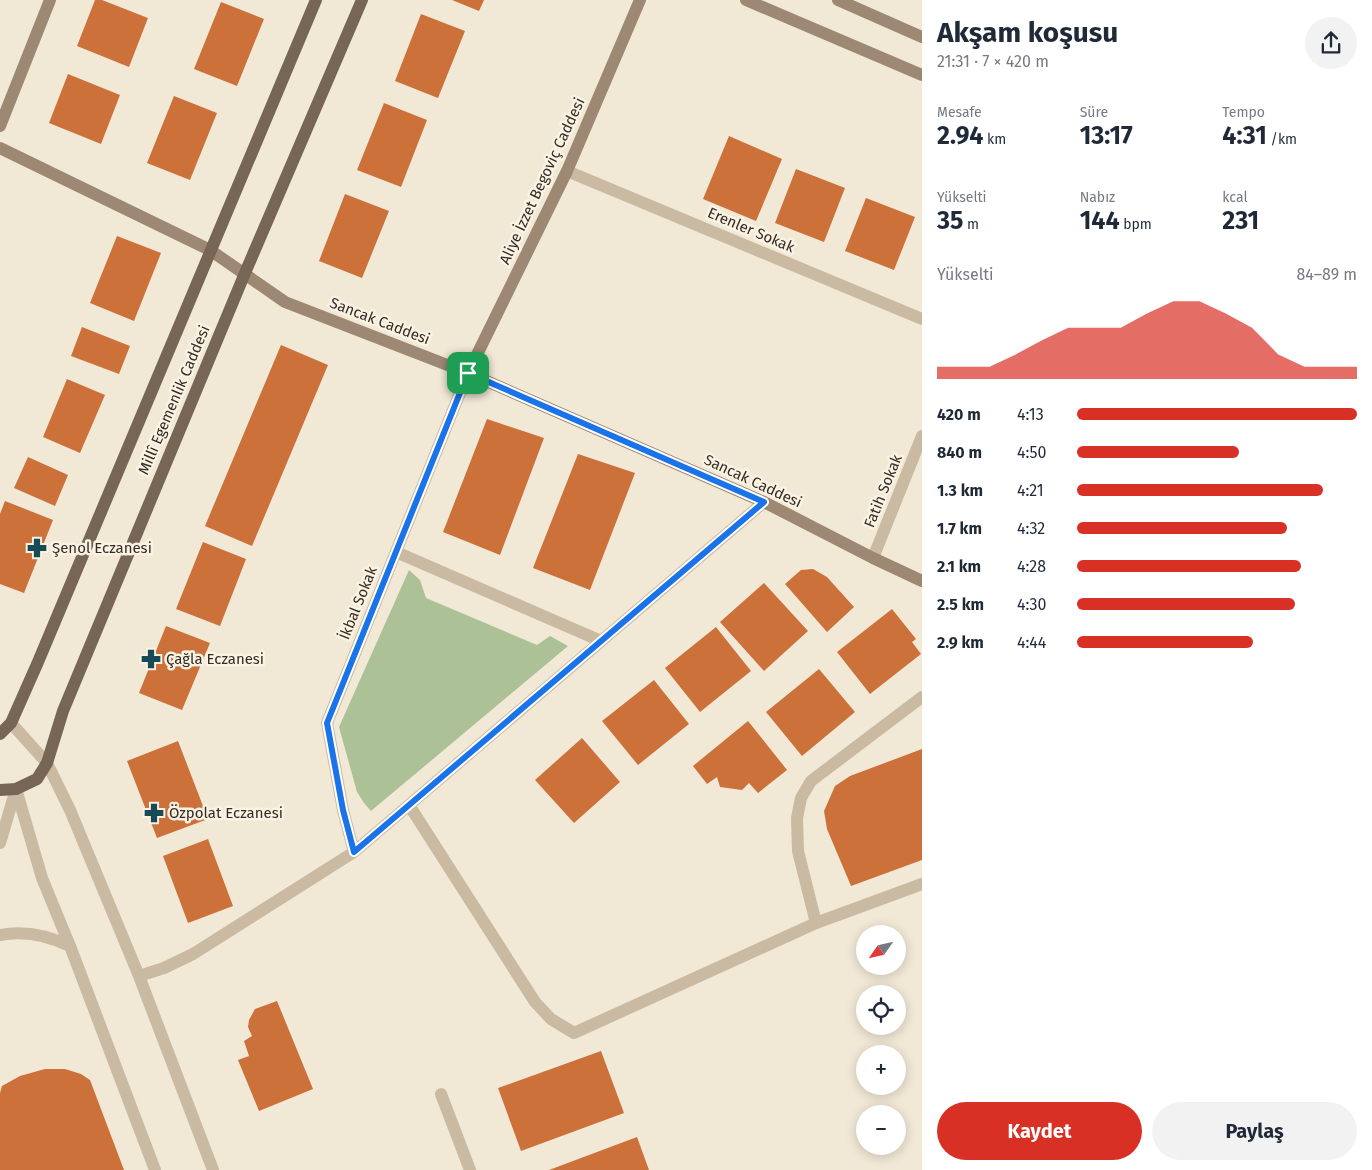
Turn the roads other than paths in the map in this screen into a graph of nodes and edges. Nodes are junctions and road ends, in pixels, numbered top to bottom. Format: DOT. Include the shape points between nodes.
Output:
graph roads {
  1 [pos="50,0"];
  2 [pos="316,0"];
  3 [pos="362,0"];
  4 [pos="640,0"];
  5 [pos="746,0"];
  6 [pos="838,0"];
  7 [pos="922,37"];
  8 [pos="922,75"];
  9 [pos="0,126"];
  10 [pos="0,148"];
  11 [pos="567,172"];
  12 [pos="210,250"];
  13 [pos="245,273"];
  14 [pos="922,320"];
  15 [pos="468,373"];
  16 [pos="922,436"];
  17 [pos="764,502"];
  18 [pos="396,552"];
  19 [pos="874,558"];
  20 [pos="922,581"];
  21 [pos="601,641"];
  22 [pos="922,697"];
  23 [pos="11,723"];
  24 [pos="0,734"];
  25 [pos="47,763"];
  26 [pos="16,789"];
  27 [pos="0,790"];
  28 [pos="409,805"];
  29 [pos="0,843"];
  30 [pos="354,852"];
  31 [pos="922,884"];
  32 [pos="816,923"];
  33 [pos="0,935"];
  34 [pos="70,946"];
  35 [pos="140,976"];
  36 [pos="441,1094"];
  37 [pos="155,1170"];
  38 [pos="213,1170"];
  39 [pos="470,1170"];
  1 -- 9 [label="street"];
  2 -- 12 [label="main road, Millî Egemenlik Caddesi"];
  3 -- 13 [label="main road, Millî Egemenlik Caddesi"];
  4 -- 11 [label="street, Aliye İzzet Begoviç Caddesi"];
  5 -- 8 [label="street"];
  6 -- 7 [label="street"];
  10 -- 12 [label="street, Sancak Caddesi"];
  11 -- 14 [label="street, Erenler Sokak"];
  11 -- 15 [label="street, Aliye İzzet Begoviç Caddesi"];
  12 -- 13 [label="street, Sancak Caddesi"];
  12 -- 23 [label="main road, Millî Egemenlik Caddesi"];
  13 -- 15 [label="street, Sancak Caddesi" via="285,302"];
  13 -- 25 [label="main road, Millî Egemenlik Caddesi" via="62,711"];
  15 -- 17 [label="street, Sancak Caddesi"];
  15 -- 18 [label="street, İkbal Sokak"];
  16 -- 19 [label="street, Fatih Sokak"];
  17 -- 19 [label="street, Sancak Caddesi"];
  17 -- 21 [label="street"];
  18 -- 21 [label="street"];
  18 -- 30 [label="street, İkbal Sokak" via="327,723"];
  19 -- 20 [label="street, Sancak Caddesi"];
  21 -- 28 [label="street"];
  22 -- 32 [label="street" via="811,781 801,798 797,818 798,851"];
  23 -- 24 [label="main road, Millî Egemenlik Caddesi"];
  23 -- 25 [label="street"];
  25 -- 26 [label="main road, Millî Egemenlik Caddesi" via="37,779"];
  25 -- 35 [label="street"];
  26 -- 27 [label="main road, Millî Egemenlik Caddesi"];
  26 -- 29 [label="street"];
  26 -- 34 [label="street" via="42,878"];
  28 -- 30 [label="street"];
  28 -- 32 [label="street" via="535,1002 551,1019 574,1033"];
  30 -- 35 [label="street" via="193,954"];
  31 -- 32 [label="street"];
  33 -- 34 [label="street" via="40,934"];
  34 -- 37 [label="street"];
  35 -- 38 [label="street"];
  36 -- 39 [label="street"];
}
